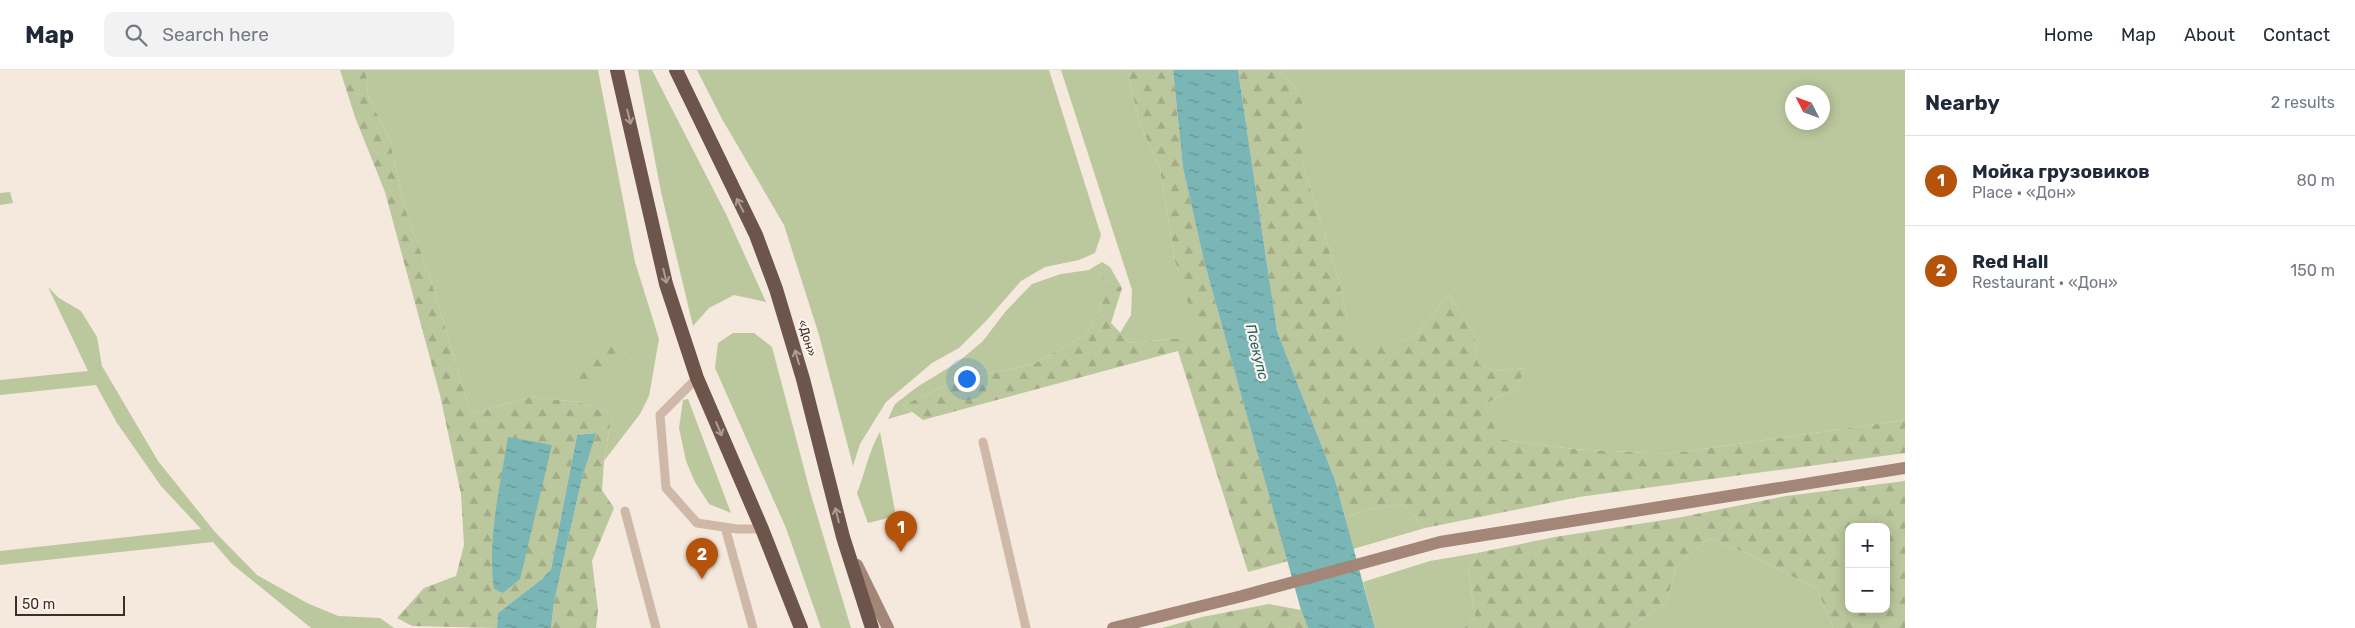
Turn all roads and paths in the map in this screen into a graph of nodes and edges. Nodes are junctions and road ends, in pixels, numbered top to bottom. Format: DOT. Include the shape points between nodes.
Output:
graph roads {
  1 [pos="617,70"];
  2 [pos="676,70"];
  3 [pos="697,378"];
  4 [pos="983,442"];
  5 [pos="1905,468"];
  6 [pos="625,511"];
  7 [pos="725,527"];
  8 [pos="762,529"];
  9 [pos="843,537"];
  10 [pos="779,570"];
  11 [pos="656,628"];
  12 [pos="753,628"];
  13 [pos="794,628"];
  14 [pos="802,628"];
  15 [pos="872,628"];
  16 [pos="888,628"];
  17 [pos="1026,628"];
  18 [pos="1113,628"];
  1 -- 3 [label="highway, one-way" via="666,284"];
  9 -- 2 [label="highway, «Дон», one-way" via="803,378 776,289 756,235"];
  3 -- 7 [label="lane" via="660,415 666,488 697,523"];
  3 -- 8 [label="highway, one-way"];
  4 -- 17 [label="lane"];
  5 -- 18 [label="main road" via="1440,542"];
  6 -- 11 [label="lane"];
  7 -- 8 [label="lane"];
  7 -- 12 [label="lane"];
  8 -- 10 [label="highway"];
  9 -- 15 [label="highway, «Дон»"];
  9 -- 16 [label="main road"];
  10 -- 13 [label="lane"];
  10 -- 14 [label="highway"];
}
